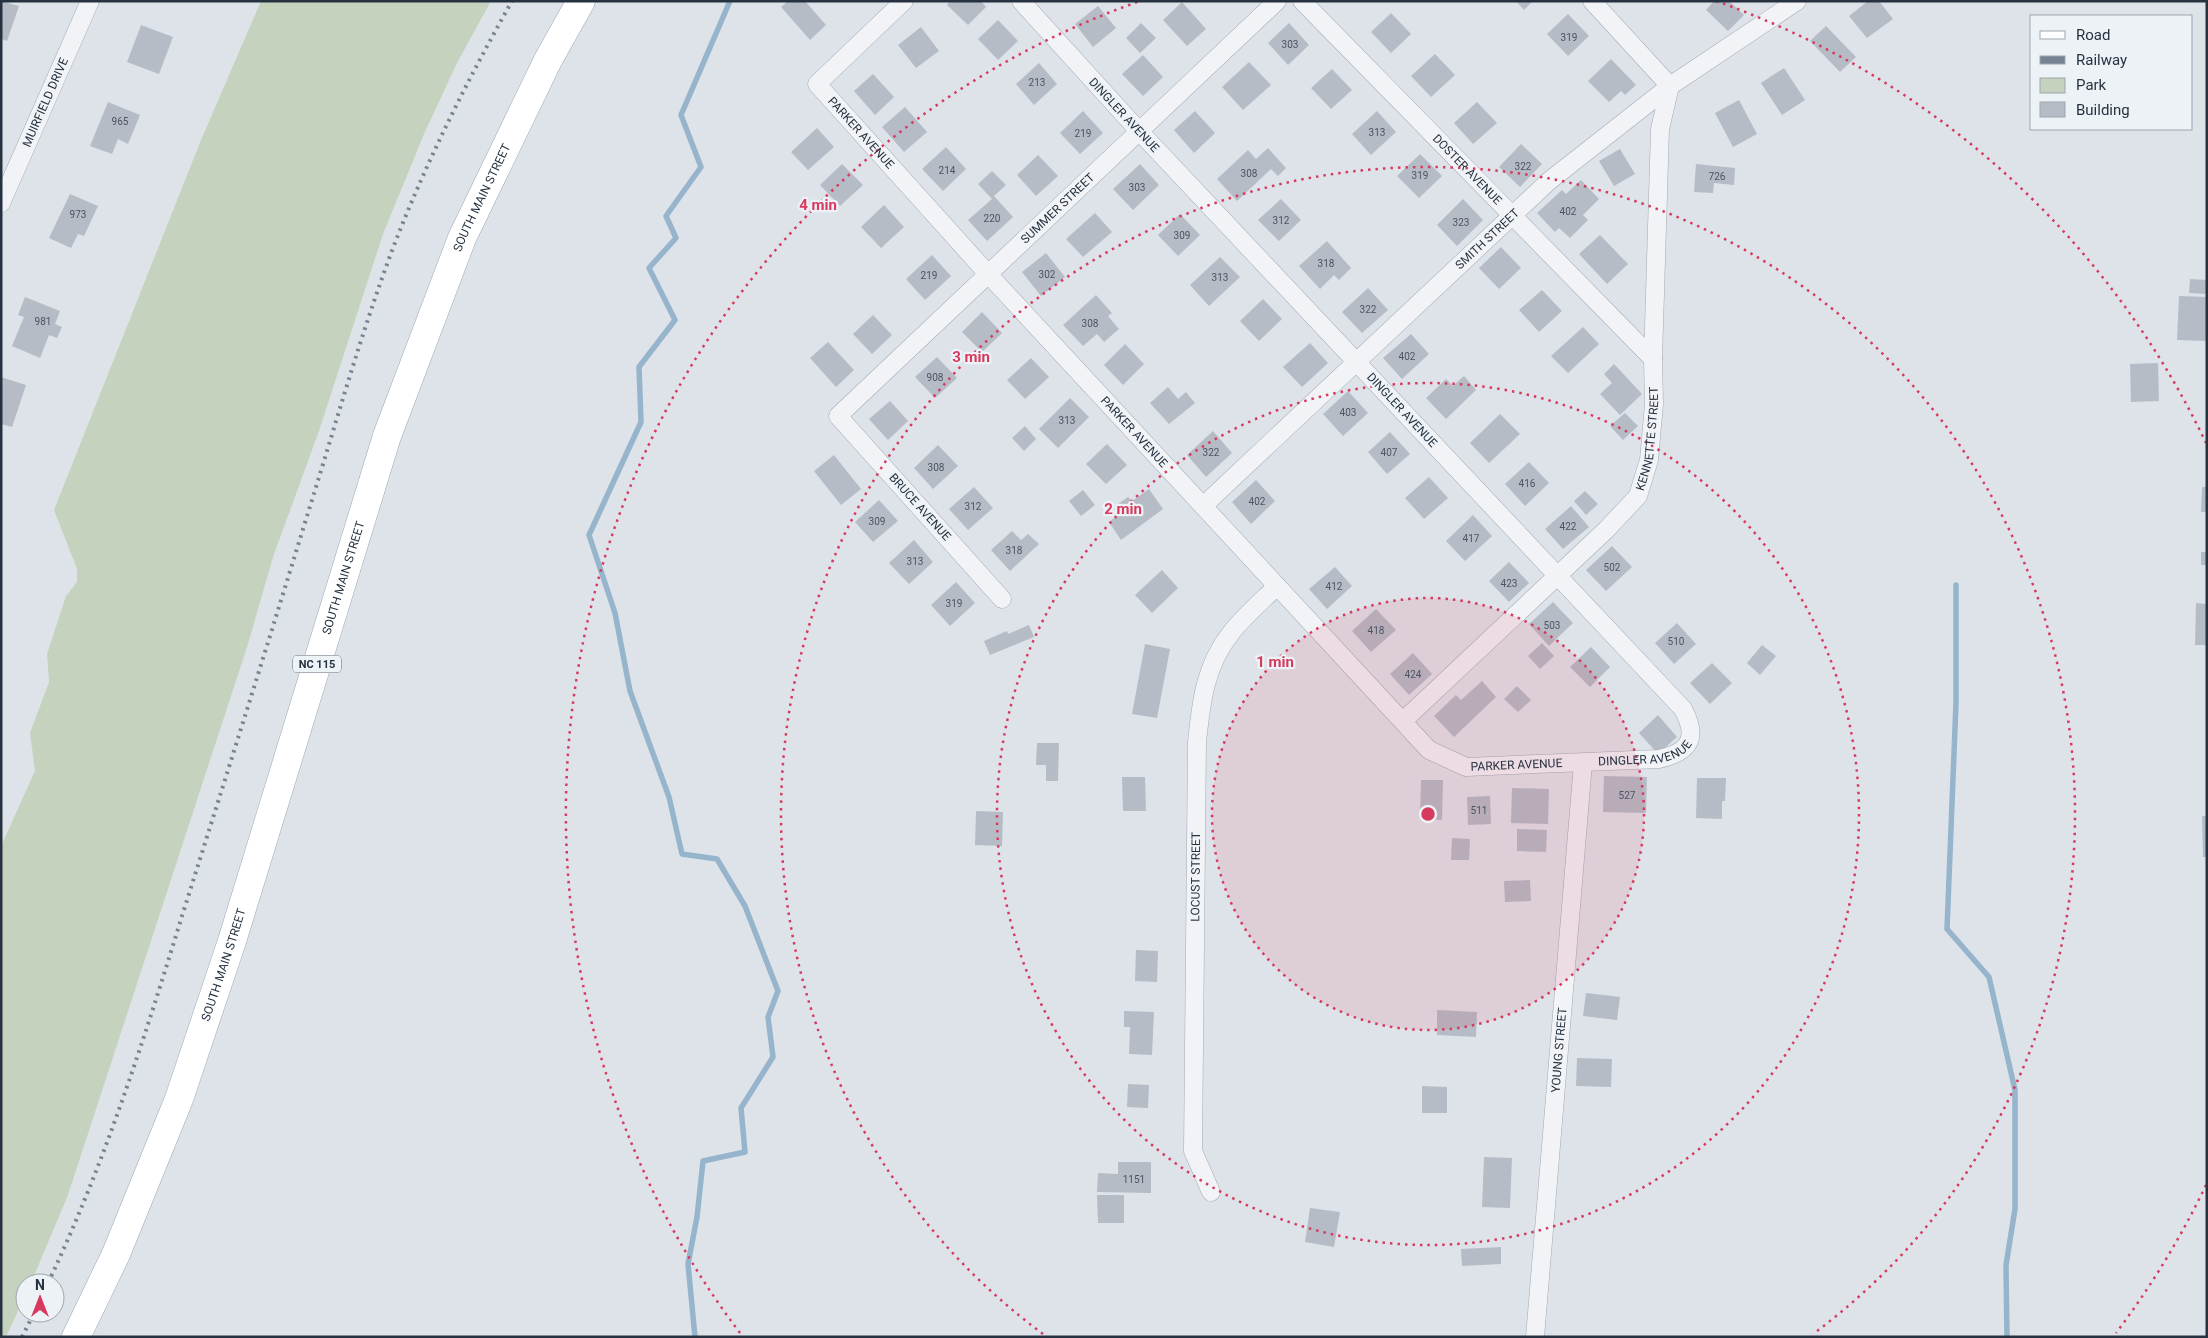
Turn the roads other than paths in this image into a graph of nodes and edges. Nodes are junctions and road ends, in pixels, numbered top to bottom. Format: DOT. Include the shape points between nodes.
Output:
graph roads {
  1 [pos="90,1"];
  2 [pos="581,1"];
  3 [pos="904,1"];
  4 [pos="1020,1"];
  5 [pos="1277,1"];
  6 [pos="1302,1"];
  7 [pos="1592,1"];
  8 [pos="1796,1"];
  9 [pos="1670,86"];
  10 [pos="1139,131"];
  11 [pos="1,203"];
  12 [pos="1512,216"];
  13 [pos="988,274"];
  14 [pos="1653,359"];
  15 [pos="1357,362"];
  16 [pos="838,416"];
  17 [pos="1203,506"];
  18 [pos="1558,576"];
  19 [pos="1277,586"];
  20 [pos="1002,599"];
  21 [pos="1402,721"];
  22 [pos="1582,763"];
  23 [pos="1212,1192"];
  24 [pos="76,1337"];
  25 [pos="1535,1337"];
  1 -- 11 [label="street, MUIRFIELD DRIVE"];
  2 -- 24 [label="main road, SOUTH MAIN STREET / NC 115" via="548,60 462,238 390,427 232,941 179,1099 116,1254"];
  3 -- 13 [label="street, PARKER AVENUE" via="817,84"];
  4 -- 10 [label="street, DINGLER AVENUE"];
  5 -- 10 [label="street, SUMMER STREET"];
  6 -- 12 [label="street, DOSTER AVENUE"];
  7 -- 9 [label="street"];
  8 -- 9 [label="street, SMITH STREET"];
  9 -- 12 [label="street, SMITH STREET" via="1549,181"];
  9 -- 14 [label="street, KENNETTE STREET" via="1660,129"];
  10 -- 13 [label="street, SUMMER STREET"];
  10 -- 15 [label="street, DINGLER AVENUE"];
  12 -- 14 [label="street, DOSTER AVENUE"];
  12 -- 15 [label="street, SMITH STREET"];
  13 -- 16 [label="street, SUMMER STREET"];
  13 -- 17 [label="street, PARKER AVENUE"];
  14 -- 18 [label="street, KENNETTE STREET" via="1650,460 1638,496"];
  15 -- 17 [label="street, SMITH STREET"];
  15 -- 18 [label="street, DINGLER AVENUE"];
  16 -- 20 [label="street, BRUCE AVENUE"];
  17 -- 19 [label="street, PARKER AVENUE"];
  18 -- 21 [label="street, KENNETTE STREET"];
  18 -- 22 [label="street, DINGLER AVENUE" via="1683,709 1691,724 1689,742 1677,755 1660,759"];
  19 -- 21 [label="street, PARKER AVENUE"];
  19 -- 23 [label="street, LOCUST STREET" via="1231,632 1213,660 1202,698 1197,742 1193,1151"];
  21 -- 22 [label="street, PARKER AVENUE" via="1429,750 1466,767"];
  22 -- 25 [label="street, YOUNG STREET"];
}
